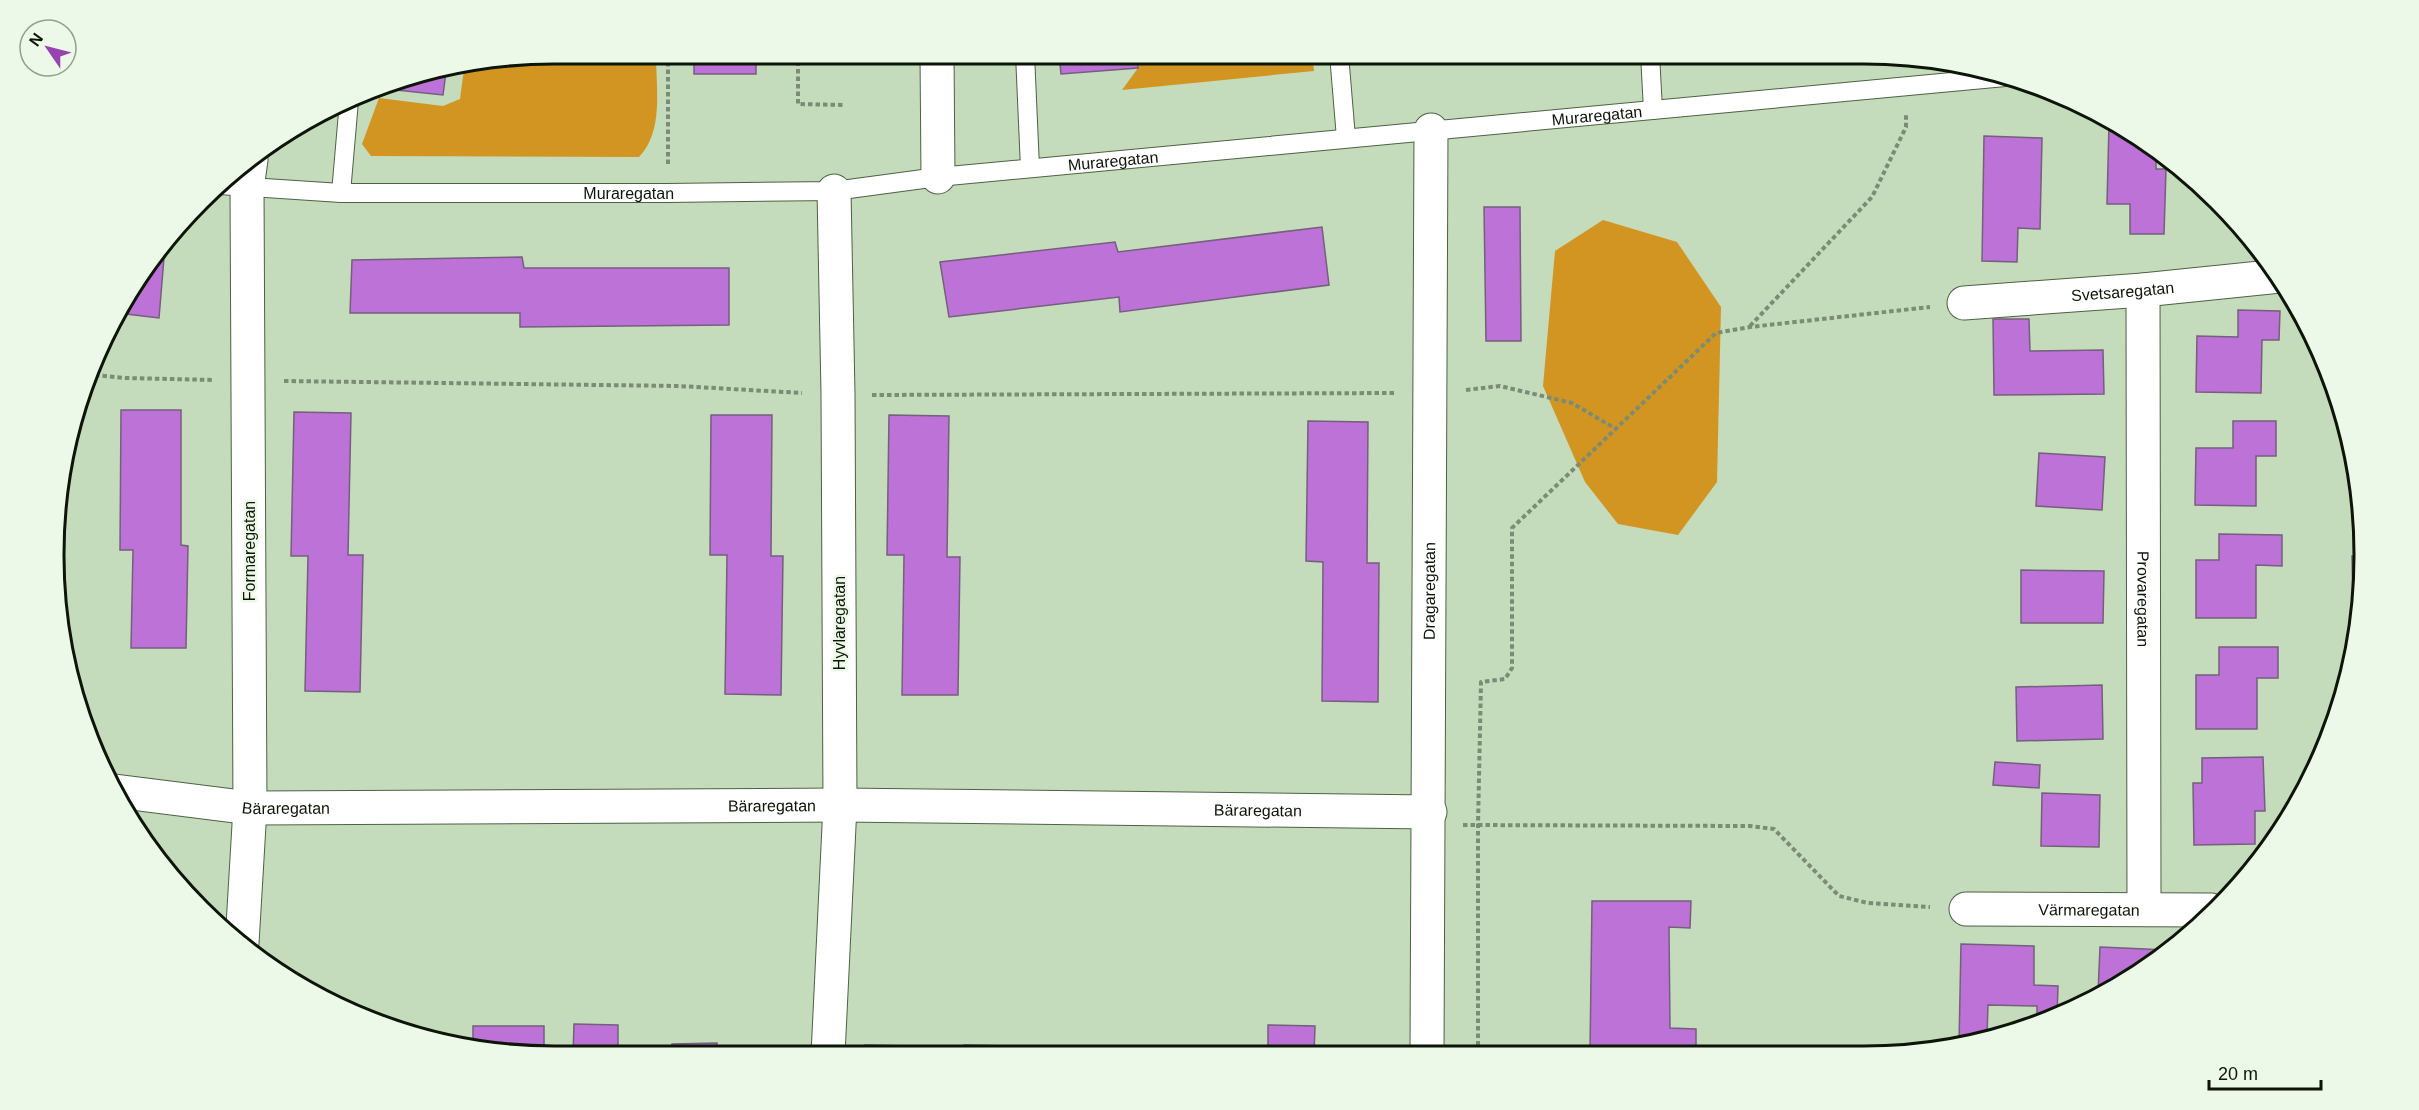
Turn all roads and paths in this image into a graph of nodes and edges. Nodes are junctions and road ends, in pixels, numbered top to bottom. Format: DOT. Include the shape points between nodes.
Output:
graph roads {
  1 [pos="668,64"];
  2 [pos="798,64"];
  3 [pos="937,64"];
  4 [pos="1025,64"];
  5 [pos="1340,64"];
  6 [pos="1651,64"];
  7 [pos="1962,74"];
  8 [pos="1906,86"];
  9 [pos="844,105"];
  10 [pos="348,110"];
  11 [pos="1653,110"];
  12 [pos="1431,130"];
  13 [pos="1346,138"];
  14 [pos="1030,168"];
  15 [pos="938,177"];
  16 [pos="241,178"];
  17 [pos="239,180"];
  18 [pos="834,191"];
  19 [pos="667,193"];
  20 [pos="341,194"];
  21 [pos="2268,277"];
  22 [pos="2143,290"];
  23 [pos="1964,303"];
  24 [pos="1750,327"];
  25 [pos="99,375"];
  26 [pos="248,380"];
  27 [pos="838,394"];
  28 [pos="1431,394"];
  29 [pos="1616,429"];
  30 [pos="126,792"];
  31 [pos="840,805"];
  32 [pos="250,808"];
  33 [pos="1430,819"];
  34 [pos="1478,825"];
  35 [pos="1966,909"];
  36 [pos="2144,909"];
  37 [pos="2202,910"];
  38 [pos="243,933"];
  39 [pos="828,1046"];
  40 [pos="1427,1046"];
  41 [pos="1478,1046"];
  1 -- 19 [label="path"];
  2 -- 9 [label="path" via="798,104"];
  3 -- 15 [label="street"];
  4 -- 14 [label="lane"];
  5 -- 13 [label="lane"];
  6 -- 11 [label="lane"];
  7 -- 8 [label="lane, Muraregatan"];
  8 -- 11 [label="lane, Muraregatan"];
  8 -- 24 [label="path" via="1906,127 1872,197"];
  10 -- 20 [label="lane"];
  11 -- 12 [label="lane, Muraregatan"];
  12 -- 13 [label="lane, Muraregatan"];
  12 -- 28 [label="street, Dragaregatan"];
  13 -- 14 [label="lane, Muraregatan"];
  14 -- 15 [label="lane, Muraregatan"];
  15 -- 18 [label="lane, Muraregatan"];
  16 -- 20 [label="lane, Muraregatan"];
  17 -- 26 [label="street, Formaregatan"];
  18 -- 19 [label="lane, Muraregatan"];
  18 -- 27 [label="street, Hyvlaregatan"];
  19 -- 20 [label="lane, Muraregatan"];
  21 -- 22 [label="street, Svetsaregatan"];
  22 -- 23 [label="street, Svetsaregatan"];
  22 -- 36 [label="street, Provaregatan"];
  23 -- 24 [label="path"];
  24 -- 29 [label="path" via="1716,333"];
  25 -- 26 [label="path"];
  26 -- 27 [label="path" via="667,386"];
  26 -- 32 [label="street, Formaregatan"];
  27 -- 28 [label="path"];
  27 -- 31 [label="street, Hyvlaregatan"];
  28 -- 29 [label="path" via="1500,386 1572,403"];
  28 -- 33 [label="street, Dragaregatan"];
  29 -- 34 [label="path" via="1512,528 1512,668 1505,679 1481,682"];
  30 -- 32 [label="street, Bäraregatan"];
  31 -- 32 [label="street, Bäraregatan"];
  31 -- 33 [label="street, Bäraregatan"];
  31 -- 39 [label="street, Hyvlaregatan"];
  32 -- 38 [label="street, Formaregatan"];
  33 -- 34 [label="path"];
  33 -- 40 [label="street, Dragaregatan"];
  34 -- 35 [label="path" via="1774,829 1839,896 1868,903"];
  34 -- 41 [label="path"];
  35 -- 36 [label="street, Värmaregatan"];
  36 -- 37 [label="street, Värmaregatan"];
}
